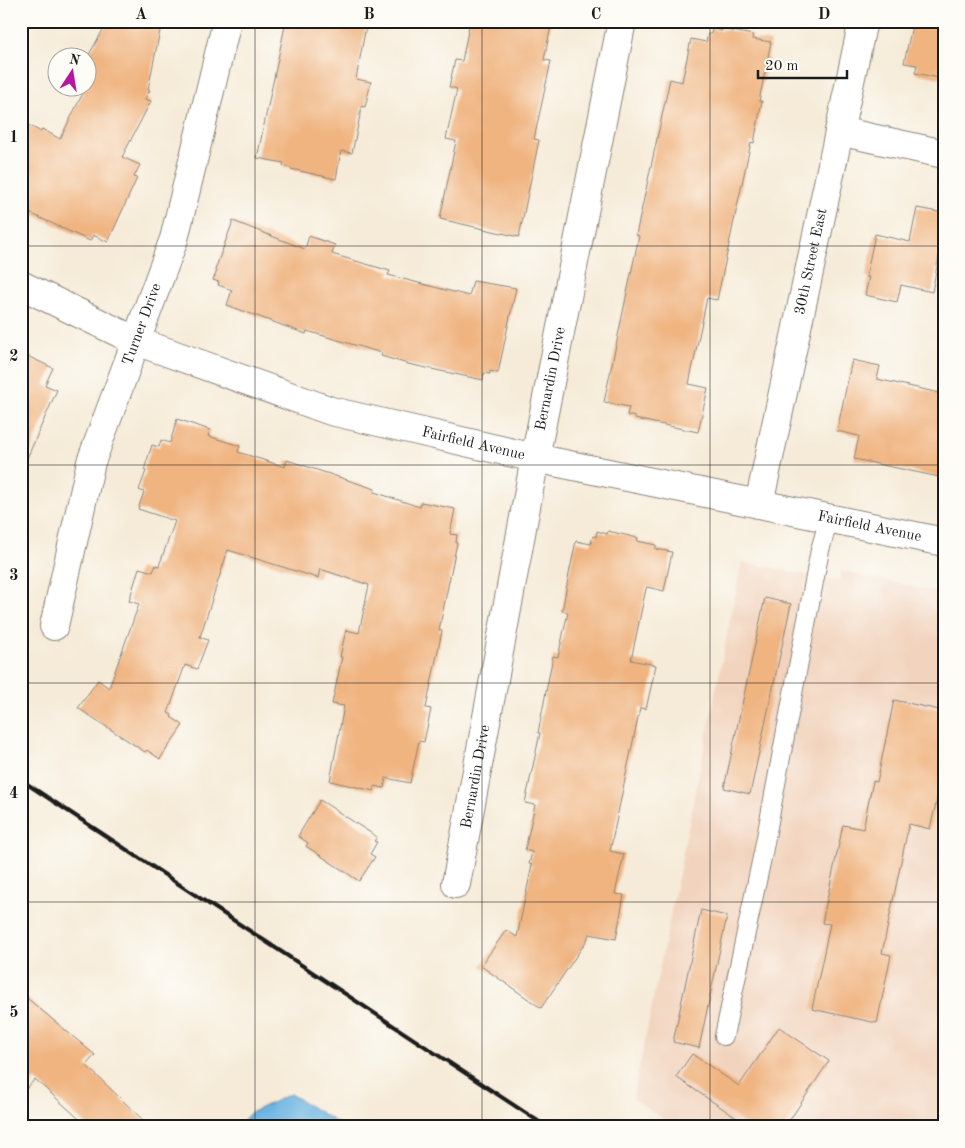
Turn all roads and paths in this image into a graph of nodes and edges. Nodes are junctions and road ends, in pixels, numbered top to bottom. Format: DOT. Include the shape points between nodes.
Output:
graph roads {
  1 [pos="227,21"];
  2 [pos="622,21"];
  3 [pos="863,21"];
  4 [pos="839,131"];
  5 [pos="944,154"];
  6 [pos="21,285"];
  7 [pos="136,341"];
  8 [pos="534,458"];
  9 [pos="759,504"];
  10 [pos="829,518"];
  11 [pos="944,542"];
  12 [pos="54,626"];
  13 [pos="456,884"];
  14 [pos="724,1036"];
  1 -- 7 [label="street, Turner Drive" via="174,239"];
  2 -- 8 [label="street, Bernardin Drive"];
  3 -- 4 [label="street, 30th Street East"];
  4 -- 5 [label="street"];
  4 -- 9 [label="street, 30th Street East"];
  6 -- 7 [label="street, Fairfield Avenue"];
  7 -- 8 [label="street, Fairfield Avenue" via="331,411"];
  7 -- 12 [label="street, Turner Drive" via="91,462"];
  8 -- 9 [label="street, Fairfield Avenue"];
  8 -- 13 [label="street, Bernardin Drive"];
  9 -- 10 [label="street, Fairfield Avenue"];
  10 -- 11 [label="street, Fairfield Avenue"];
  10 -- 14 [label="lane"];
}
